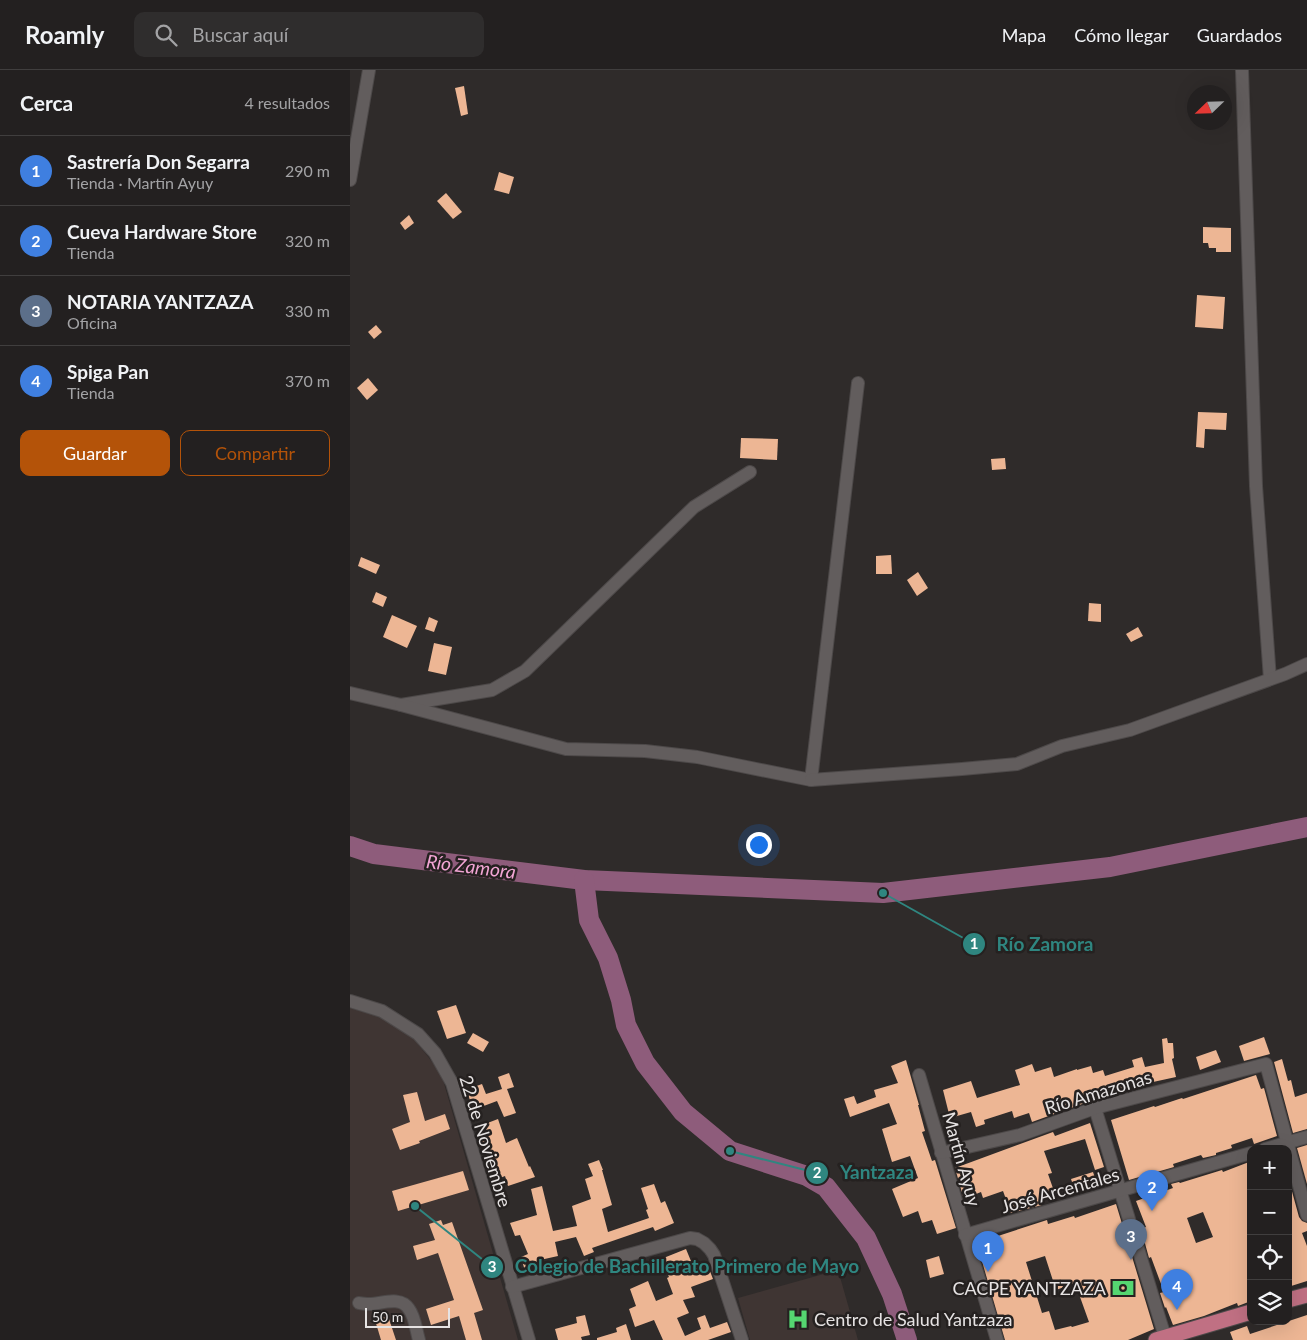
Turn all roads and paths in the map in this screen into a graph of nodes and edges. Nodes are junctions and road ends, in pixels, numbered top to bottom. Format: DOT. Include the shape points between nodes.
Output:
graph roads {
  1 [pos="369,70"];
  2 [pos="1242,70"];
  3 [pos="350,180"];
  4 [pos="858,383"];
  5 [pos="750,472"];
  6 [pos="1307,664"];
  7 [pos="1270,679"];
  8 [pos="350,693"];
  9 [pos="401,705"];
  10 [pos="811,780"];
  11 [pos="350,1001"];
  12 [pos="919,1075"];
  13 [pos="1095,1108"];
  14 [pos="1307,1137"];
  15 [pos="1288,1142"];
  16 [pos="1278,1145"];
  17 [pos="941,1153"];
  18 [pos="1247,1154"];
  19 [pos="1121,1190"];
  20 [pos="1307,1215"];
  21 [pos="966,1235"];
  22 [pos="512,1287"];
  23 [pos="1307,1294"];
  24 [pos="1292,1299"];
  25 [pos="1307,1303"];
  26 [pos="359,1304"];
  27 [pos="1292,1308"];
  28 [pos="1247,1313"];
  29 [pos="1247,1321"];
  30 [pos="1162,1339"];
  31 [pos="419,1340"];
  32 [pos="529,1340"];
  33 [pos="741,1340"];
  34 [pos="997,1340"];
  35 [pos="1184,1340"];
  1 -- 3 [label="street"];
  2 -- 7 [label="street" via="1256,486"];
  4 -- 10 [label="street"];
  5 -- 9 [label="street" via="694,507 525,671 492,690"];
  6 -- 7 [label="street"];
  7 -- 10 [label="street" via="1130,730 1062,746 1017,764"];
  8 -- 9 [label="street"];
  9 -- 10 [label="street" via="566,749 645,751 697,757"];
  11 -- 22 [label="street, 22 de Noviembre" via="382,1010 418,1034 436,1053 452,1083"];
  12 -- 17 [label="street, Martín Ayuy"];
  13 -- 15 [label="street, Río Amazonas" via="1266,1064"];
  13 -- 17 [label="street, Río Amazonas" via="1020,1135"];
  13 -- 19 [label="street"];
  14 -- 15 [label="street"];
  15 -- 16 [label="street"];
  15 -- 20 [label="street"];
  17 -- 21 [label="street, Martín Ayuy"];
  18 -- 19 [label="street, José Arcentales"];
  19 -- 21 [label="street, José Arcentales"];
  19 -- 30 [label="street"];
  21 -- 34 [label="street, Martín Ayuy"];
  22 -- 32 [label="street, 22 de Noviembre"];
  22 -- 33 [label="street" via="690,1238 704,1243 714,1256"];
  23 -- 24 [label="main road"];
  25 -- 27 [label="main road"];
  26 -- 31 [label="street" via="403,1303 413,1316"];
  28 -- 30 [label="main road"];
  29 -- 35 [label="main road"];
}
